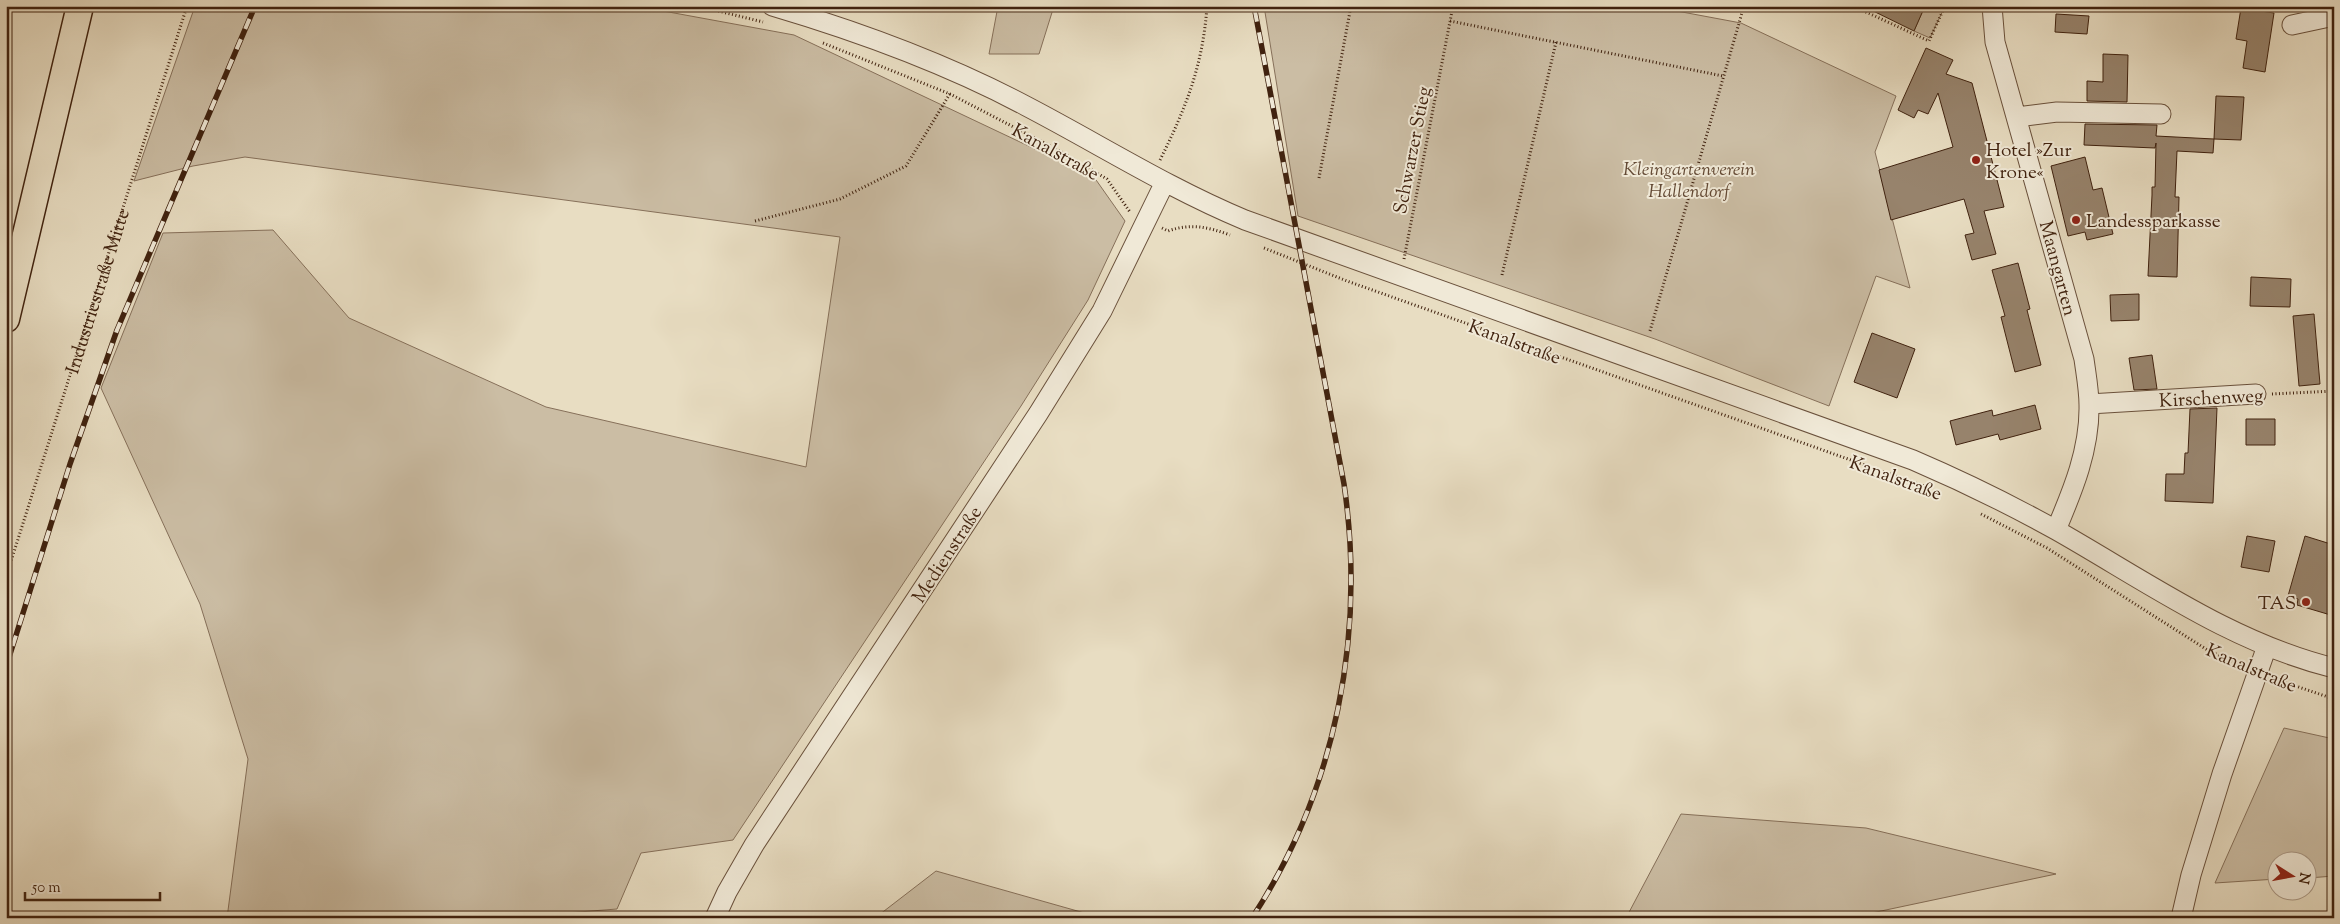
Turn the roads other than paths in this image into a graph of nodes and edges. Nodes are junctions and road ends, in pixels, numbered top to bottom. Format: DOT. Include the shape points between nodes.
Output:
graph roads {
  1 [pos="80,6"];
  2 [pos="1992,6"];
  3 [pos="769,15"];
  4 [pos="2334,16"];
  5 [pos="2292,24"];
  6 [pos="2161,114"];
  7 [pos="2017,117"];
  8 [pos="1158,179"];
  9 [pos="6,319"];
  10 [pos="2256,394"];
  11 [pos="2089,404"];
  12 [pos="2056,530"];
  13 [pos="2267,646"];
  14 [pos="2334,668"];
  15 [pos="715,918"];
  16 [pos="2181,918"];
  1 -- 9 [label="highway"];
  2 -- 7 [label="street, Maangarten" via="1995,42"];
  3 -- 8 [label="street, Kanalstraße" via="859,34 960,74 1026,105"];
  4 -- 5 [label="street"];
  6 -- 7 [label="street" via="2057,112"];
  7 -- 11 [label="street, Maangarten" via="2084,359"];
  8 -- 12 [label="street, Kanalstraße" via="1245,220 1913,460 1978,488"];
  8 -- 15 [label="street, Medienstraße" via="1140,214 1109,298 1083,343 754,845 726,892"];
  10 -- 11 [label="street, Kirschenweg"];
  11 -- 12 [label="street, Maangarten" via="2083,458"];
  12 -- 13 [label="street, Kanalstraße" via="2182,604"];
  13 -- 14 [label="street, Kanalstraße"];
  13 -- 16 [label="street" via="2197,857"];
}
